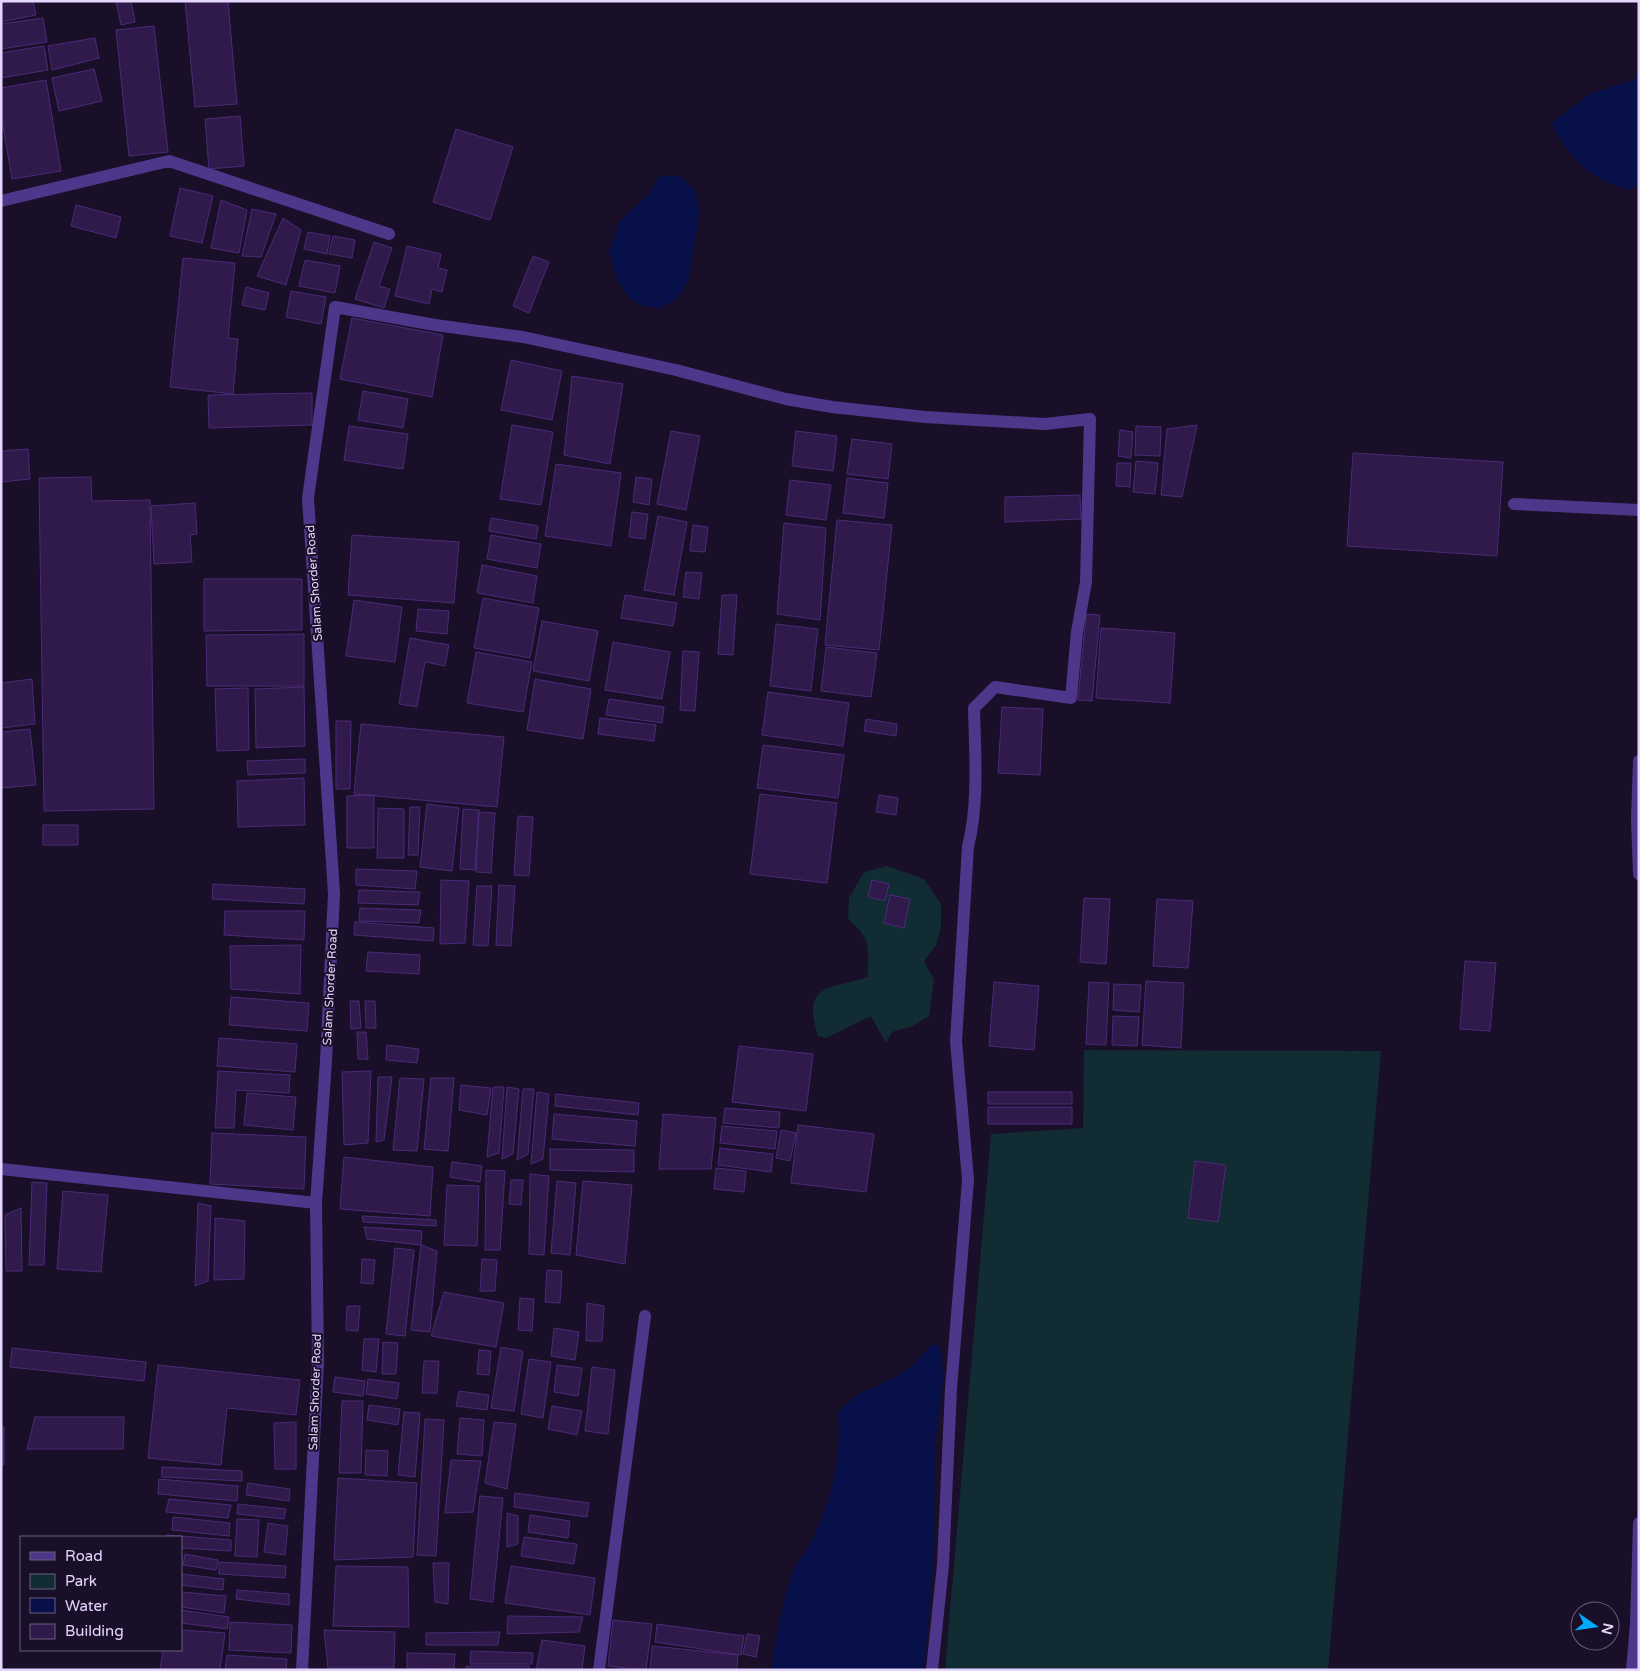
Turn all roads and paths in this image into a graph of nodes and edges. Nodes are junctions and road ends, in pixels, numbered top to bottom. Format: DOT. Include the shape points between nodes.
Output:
graph roads {
  1 [pos="1,201"];
  2 [pos="390,234"];
  3 [pos="1514,504"];
  4 [pos="1639,510"];
  5 [pos="1639,761"];
  6 [pos="1639,874"];
  7 [pos="1,1169"];
  8 [pos="316,1203"];
  9 [pos="645,1316"];
  10 [pos="1639,1524"];
  11 [pos="302,1670"];
  12 [pos="599,1670"];
  13 [pos="932,1670"];
  14 [pos="1632,1670"];
  1 -- 2 [label="street" via="169,161"];
  3 -- 4 [label="street"];
  5 -- 6 [label="street"];
  7 -- 8 [label="street"];
  8 -- 11 [label="street, Salam Shorder Road" via="318,1362"];
  8 -- 13 [label="street, Salam Shorder Road" via="334,894 308,498 335,307 523,337 832,407 925,417 1045,424 1090,419 1086,582 1077,632 1071,698 995,687 974,708 972,833 968,847 956,1041 968,1180"];
  9 -- 12 [label="street"];
  10 -- 14 [label="street"];
}
